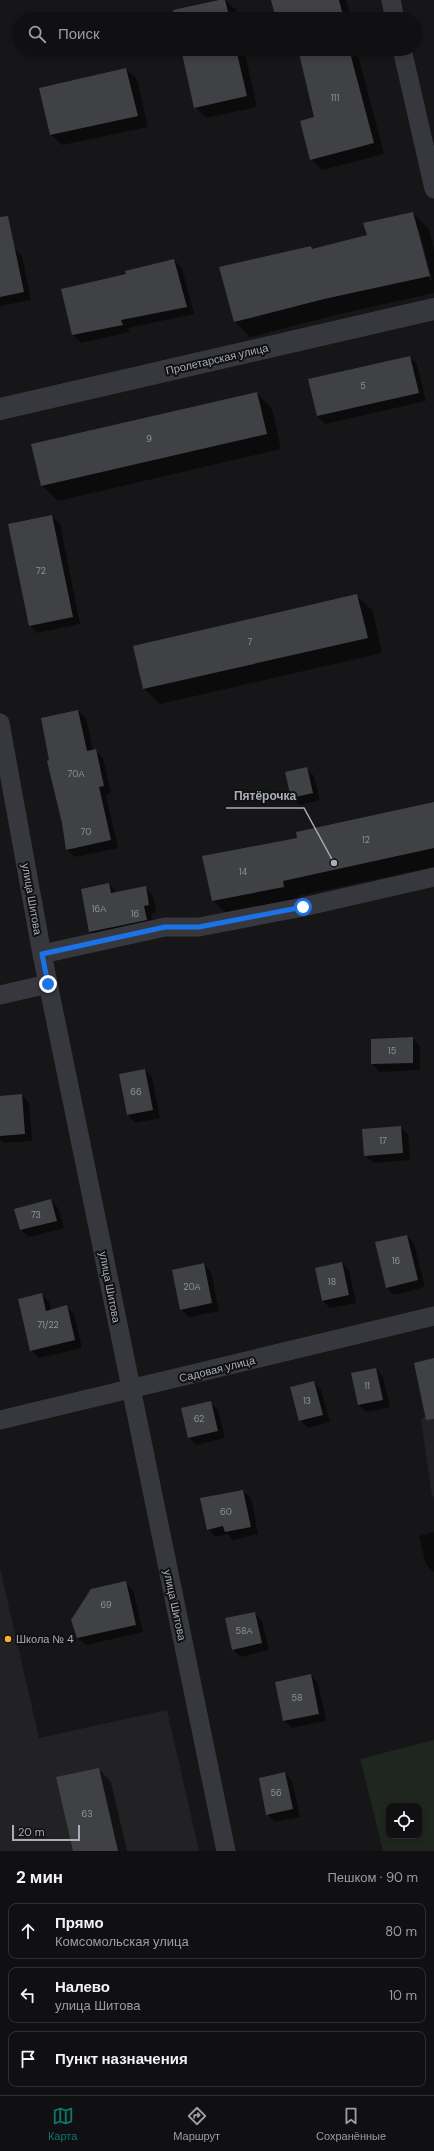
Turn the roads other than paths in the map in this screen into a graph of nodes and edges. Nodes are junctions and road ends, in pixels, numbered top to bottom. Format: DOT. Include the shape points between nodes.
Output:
graph roads {
  1 [pos="391,0"];
  2 [pos="394,12"];
  3 [pos="404,56"];
  4 [pos="434,189"];
  5 [pos="434,309"];
  6 [pos="0,409"];
  7 [pos="0,722"];
  8 [pos="434,877"];
  9 [pos="42,954"];
  10 [pos="48,984"];
  11 [pos="0,995"];
  12 [pos="434,1316"];
  13 [pos="131,1390"];
  14 [pos="0,1420"];
  15 [pos="226,1851"];
  1 -- 2 [label="street"];
  3 -- 4 [label="street"];
  5 -- 6 [label="street, Пролетарская улица"];
  7 -- 9 [label="street, улица Шитова"];
  8 -- 9 [label="street" via="296,908 199,927 165,927"];
  9 -- 10 [label="street, улица Шитова"];
  10 -- 11 [label="street"];
  10 -- 13 [label="street, улица Шитова"];
  12 -- 13 [label="street, Садовая улица"];
  13 -- 14 [label="street, Садовая улица"];
  13 -- 15 [label="street, улица Шитова"];
}
